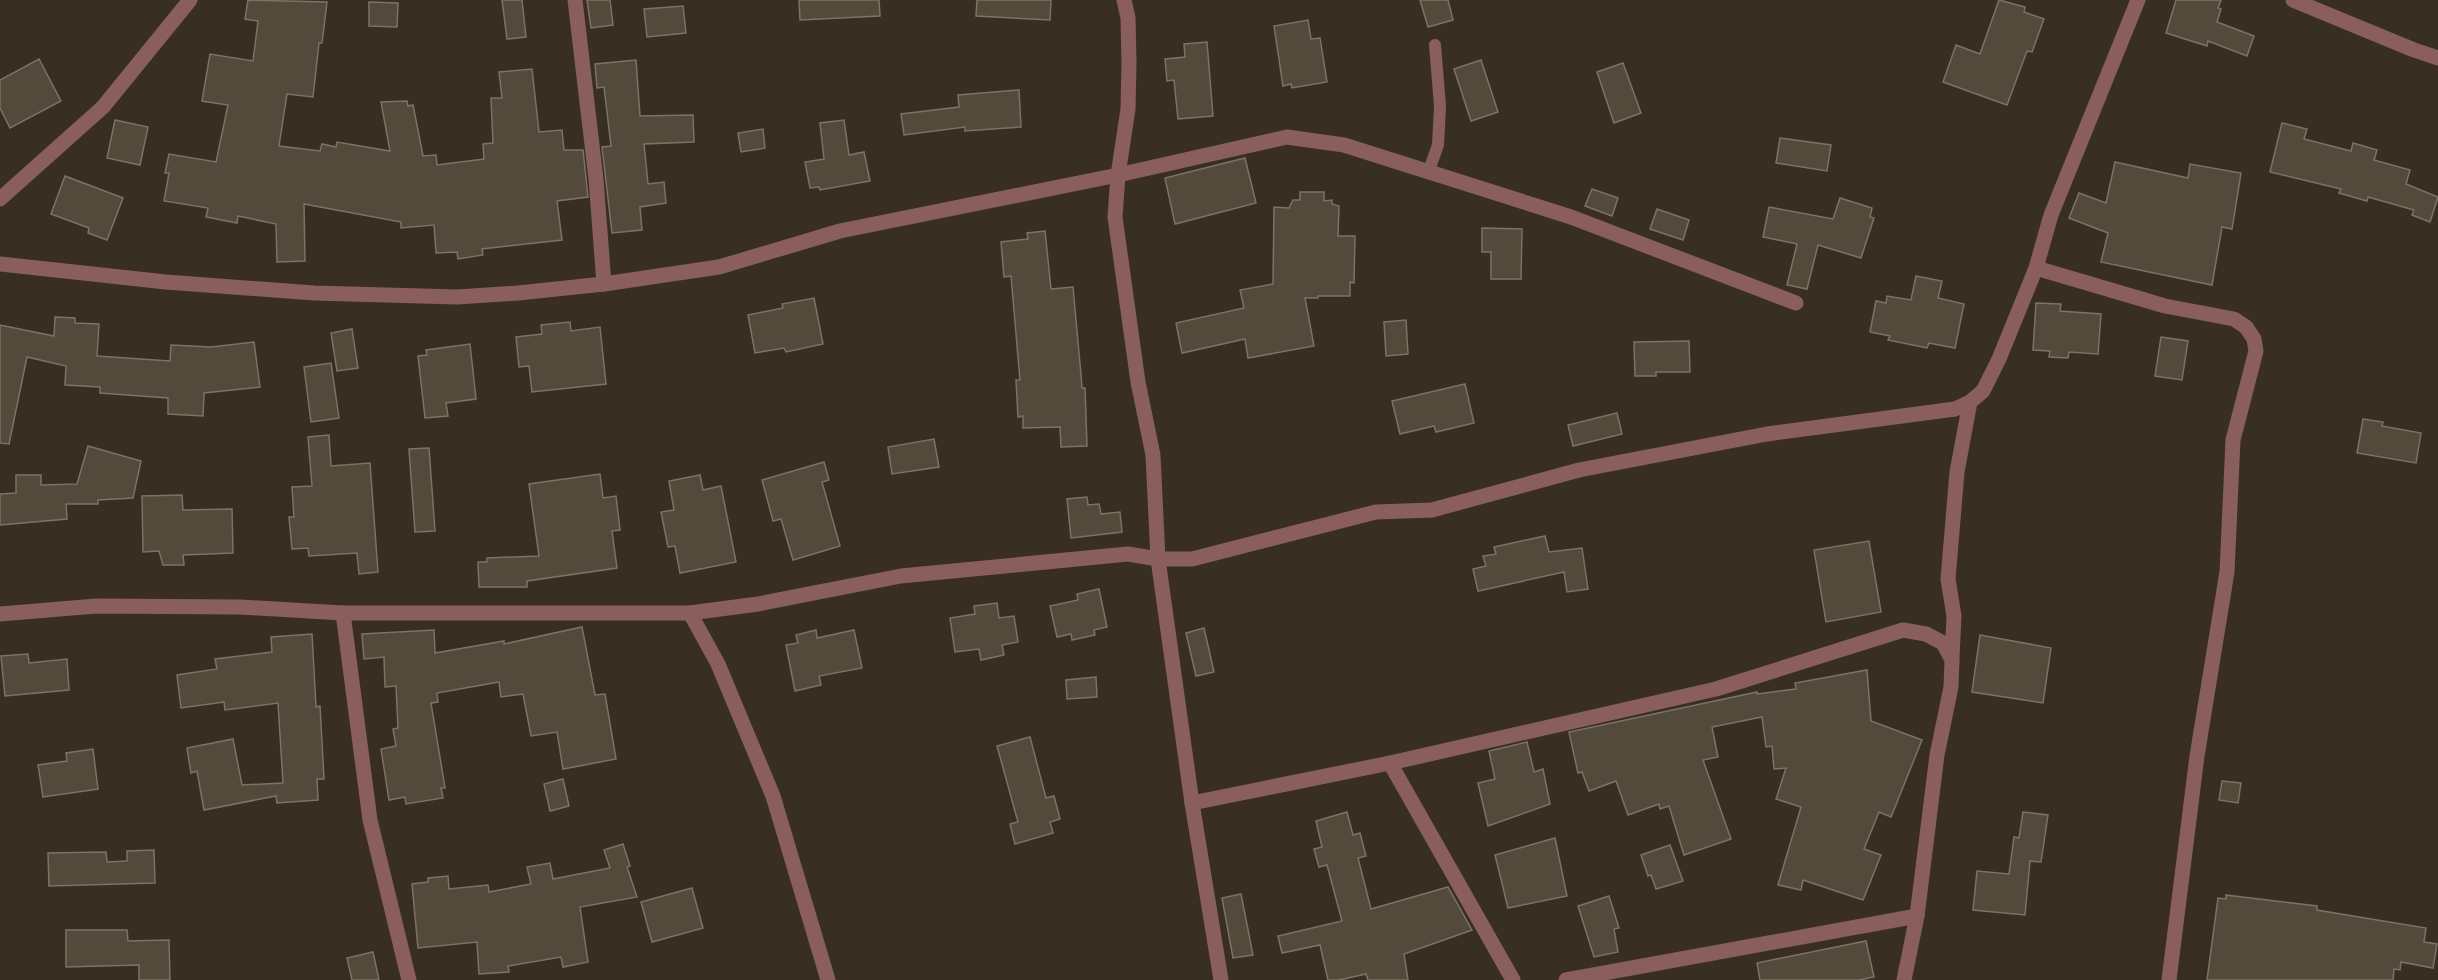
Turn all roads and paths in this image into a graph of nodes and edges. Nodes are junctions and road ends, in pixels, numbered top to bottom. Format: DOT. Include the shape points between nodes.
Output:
graph roads {
  1 [pos="190,0"];
  2 [pos="574,0"];
  3 [pos="1124,0"];
  4 [pos="2138,0"];
  5 [pos="2293,0"];
  6 [pos="1435,45"];
  7 [pos="2438,58"];
  8 [pos="1428,173"];
  9 [pos="1118,175"];
  10 [pos="0,199"];
  11 [pos="0,264"];
  12 [pos="2036,268"];
  13 [pos="604,284"];
  14 [pos="1796,303"];
  15 [pos="1970,402"];
  16 [pos="1158,559"];
  17 [pos="343,613"];
  18 [pos="690,613"];
  19 [pos="0,614"];
  20 [pos="1952,660"];
  21 [pos="1390,764"];
  22 [pos="1192,803"];
  23 [pos="1917,916"];
  24 [pos="409,980"];
  25 [pos="828,980"];
  26 [pos="1221,980"];
  27 [pos="1513,980"];
  28 [pos="1566,980"];
  29 [pos="1904,980"];
  30 [pos="2169,980"];
  1 -- 10 [label="street" via="103,107"];
  2 -- 13 [label="street" via="597,179"];
  3 -- 9 [label="street" via="1128,18 1128,109"];
  4 -- 12 [label="street" via="2051,215"];
  5 -- 7 [label="street"];
  6 -- 8 [label="lane" via="1440,106 1438,145"];
  8 -- 9 [label="street" via="1344,145 1287,137"];
  8 -- 14 [label="street" via="1571,217"];
  9 -- 13 [label="street" via="840,231 719,267"];
  9 -- 16 [label="street" via="1115,217 1138,382 1153,455"];
  11 -- 13 [label="street" via="326,294 457,297"];
  12 -- 15 [label="street" via="1999,359 1983,391"];
  12 -- 30 [label="street" via="2165,306 2234,319 2254,339 2256,351 2233,440 2227,572 2197,756"];
  15 -- 16 [label="street" via="1955,409 1767,434 1579,470 1431,510 1376,512 1192,559"];
  15 -- 20 [label="street" via="1958,472 1948,579 1954,616"];
  16 -- 18 [label="street" via="1128,554 901,576"];
  16 -- 22 [label="street"];
  17 -- 18 [label="street"];
  17 -- 19 [label="street" via="240,607 96,606"];
  17 -- 24 [label="street" via="370,820"];
  18 -- 25 [label="street" via="722,674 773,795"];
  20 -- 21 [label="street" via="1943,643 1926,634 1903,630 1716,689"];
  20 -- 23 [label="street"];
  21 -- 22 [label="street"];
  21 -- 27 [label="street"];
  22 -- 26 [label="street"];
  23 -- 28 [label="street"];
  23 -- 29 [label="street"];
}
